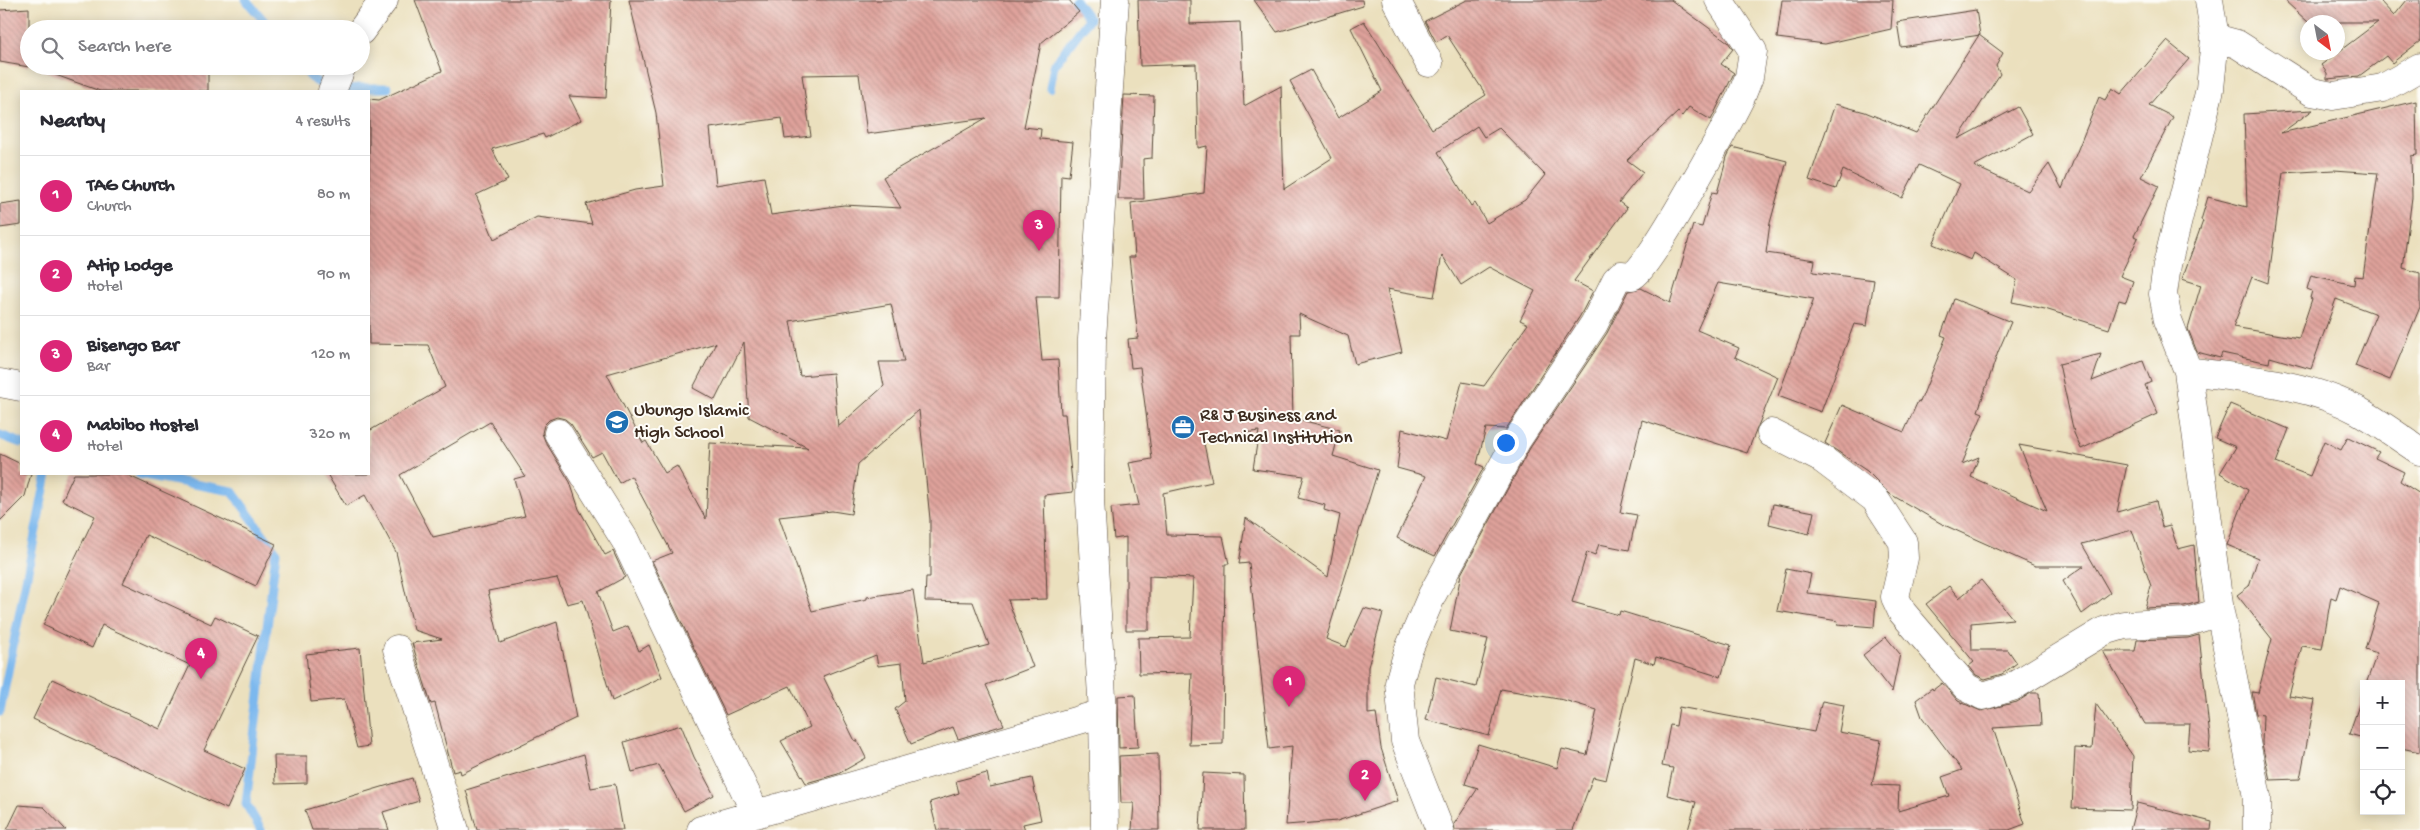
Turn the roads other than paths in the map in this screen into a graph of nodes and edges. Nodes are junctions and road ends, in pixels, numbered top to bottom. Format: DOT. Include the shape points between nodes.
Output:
graph roads {
  1 [pos="384,0"];
  2 [pos="1115,0"];
  3 [pos="1396,0"];
  4 [pos="1720,0"];
  5 [pos="2209,0"];
  6 [pos="369,20"];
  7 [pos="2215,38"];
  8 [pos="1429,63"];
  9 [pos="2420,67"];
  10 [pos="338,75"];
  11 [pos="332,90"];
  12 [pos="2188,371"];
  13 [pos="0,383"];
  14 [pos="20,387"];
  15 [pos="558,433"];
  16 [pos="1771,433"];
  17 [pos="2420,452"];
  18 [pos="2220,612"];
  19 [pos="397,650"];
  20 [pos="1104,714"];
  21 [pos="756,814"];
  22 [pos="455,830"];
  23 [pos="701,830"];
  24 [pos="1105,830"];
  25 [pos="1440,830"];
  26 [pos="2257,830"];
  1 -- 6 [label="street"];
  2 -- 20 [label="street" via="1092,339 1090,500"];
  3 -- 8 [label="street"];
  4 -- 25 [label="street" via="1753,51 1753,64 1741,97 1641,270 1632,276 1621,275 1616,280 1594,324 1518,440 1432,595 1408,651 1399,683 1405,741"];
  5 -- 7 [label="street"];
  7 -- 9 [label="street" via="2237,44 2312,92 2333,96 2383,88"];
  7 -- 12 [label="street" via="2210,89 2167,264 2163,294 2168,320"];
  10 -- 11 [label="street"];
  12 -- 17 [label="street" via="2293,387 2332,399 2359,411"];
  12 -- 18 [label="street"];
  13 -- 14 [label="street"];
  15 -- 21 [label="street" via="625,540"];
  16 -- 18 [label="street" via="1822,459 1874,499 1903,542 1904,558 1895,597 1902,612 1966,687 1982,696 2012,687 2104,631 2124,625 2187,622"];
  18 -- 26 [label="street" via="2257,797"];
  19 -- 22 [label="street"];
  20 -- 21 [label="street"];
  20 -- 24 [label="street"];
  21 -- 23 [label="street"];
}
